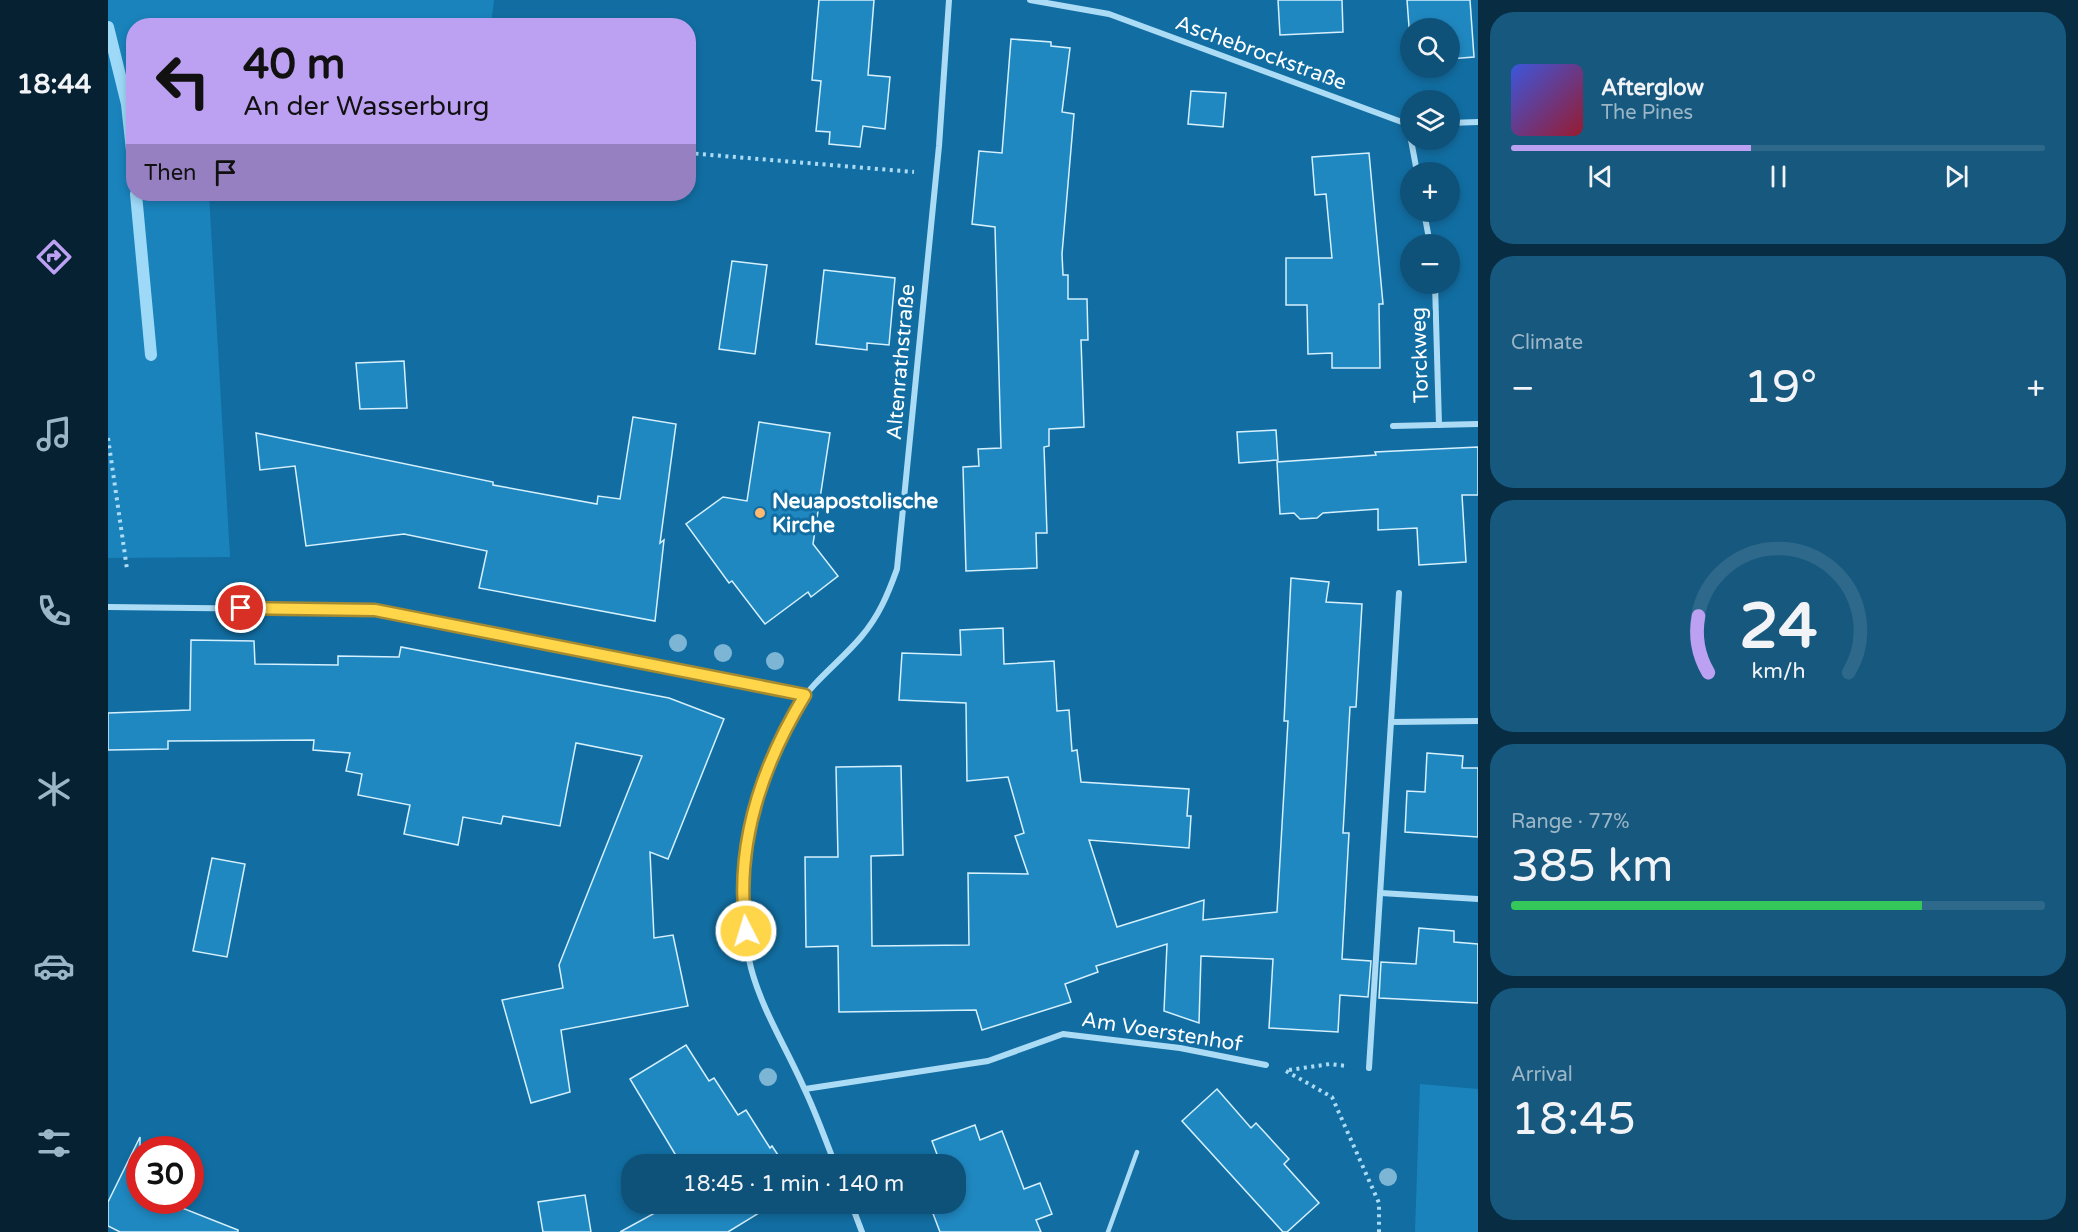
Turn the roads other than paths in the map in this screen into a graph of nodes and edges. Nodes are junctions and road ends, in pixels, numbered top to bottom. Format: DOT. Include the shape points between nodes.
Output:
graph roads {
  1 [pos="949,0"];
  2 [pos="1030,0"];
  3 [pos="1478,122"];
  4 [pos="1400,123"];
  5 [pos="1460,123"];
  6 [pos="1435,294"];
  7 [pos="1478,424"];
  8 [pos="1439,425"];
  9 [pos="1393,426"];
  10 [pos="1399,593"];
  11 [pos="108,607"];
  12 [pos="805,695"];
  13 [pos="1478,721"];
  14 [pos="1391,722"];
  15 [pos="1381,893"];
  16 [pos="1478,898"];
  17 [pos="1266,1065"];
  18 [pos="1369,1068"];
  19 [pos="805,1089"];
  20 [pos="1137,1152"];
  21 [pos="831,1154"];
  22 [pos="855,1214"];
  23 [pos="862,1232"];
  24 [pos="1108,1232"];
  1 -- 12 [label="street, Altenrathstraße" via="897,569 885,604 862,637"];
  2 -- 4 [label="street, Aschebrockstraße" via="1109,15"];
  3 -- 5 [label="street"];
  6 -- 8 [label="street, Torckweg"];
  7 -- 8 [label="street, Torckweg"];
  8 -- 9 [label="street, Torckweg"];
  10 -- 14 [label="street"];
  11 -- 12 [label="street" via="375,610"];
  12 -- 19 [label="street, Altenrathstraße" via="782,732 751,818 743,870 743,912 751,969"];
  13 -- 14 [label="street"];
  14 -- 15 [label="street"];
  15 -- 16 [label="street"];
  15 -- 18 [label="street"];
  17 -- 19 [label="street, Am Voerstenhof" via="1180,1048 1063,1034 988,1061"];
  19 -- 21 [label="street, Altenrathstraße"];
  20 -- 24 [label="lane"];
  22 -- 23 [label="street"];
}
